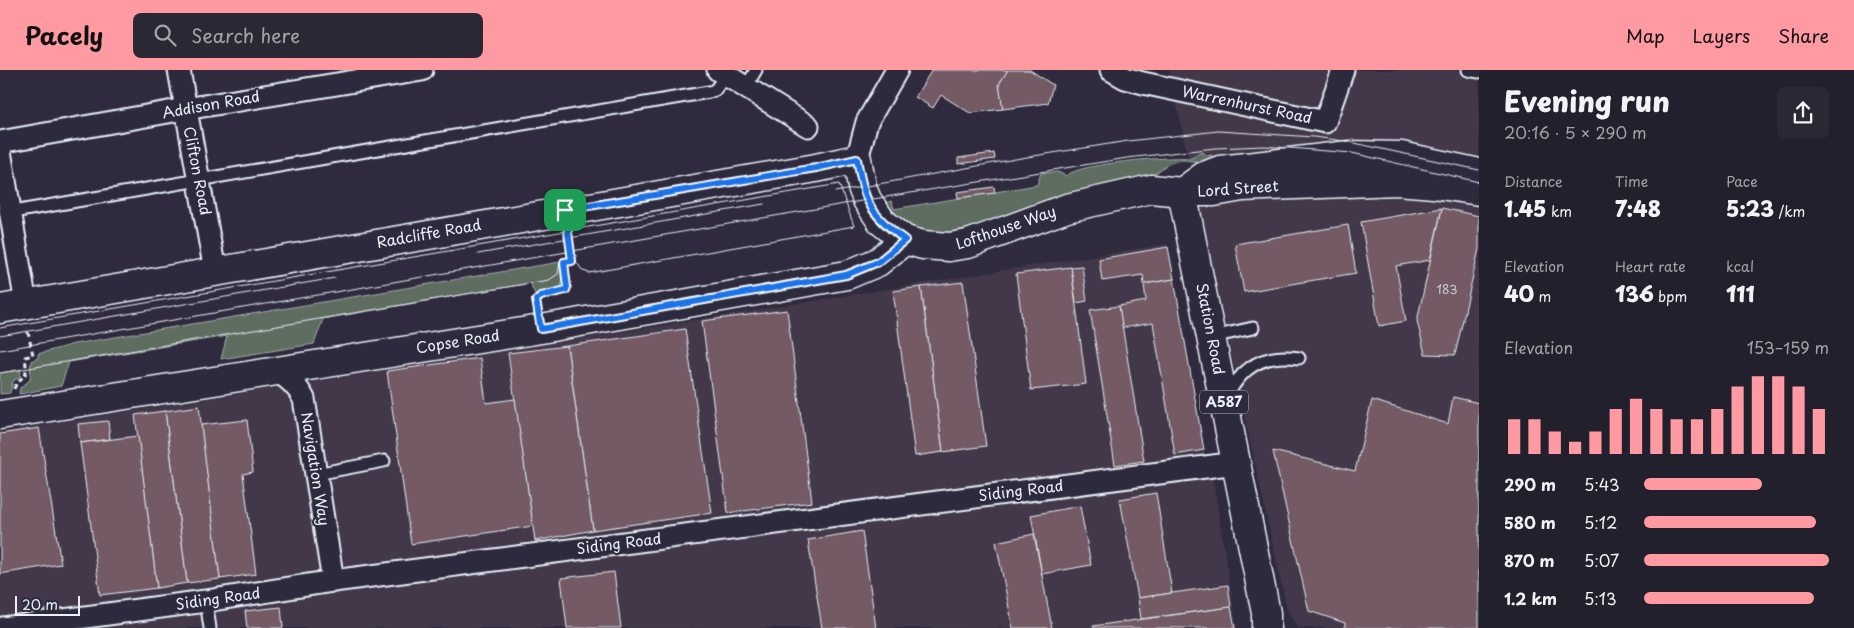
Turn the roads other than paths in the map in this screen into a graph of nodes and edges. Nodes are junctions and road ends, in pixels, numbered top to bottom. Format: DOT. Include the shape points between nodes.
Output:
graph roads {
  1 [pos="179,70"];
  2 [pos="422,70"];
  3 [pos="897,70"];
  4 [pos="1111,70"];
  5 [pos="1343,70"];
  6 [pos="1468,70"];
  7 [pos="722,72"];
  8 [pos="1479,72"];
  9 [pos="1145,77"];
  10 [pos="751,79"];
  11 [pos="185,109"];
  12 [pos="808,126"];
  13 [pos="0,142"];
  14 [pos="0,151"];
  15 [pos="857,159"];
  16 [pos="1479,174"];
  17 [pos="198,180"];
  18 [pos="1479,191"];
  19 [pos="1182,192"];
  20 [pos="5,213"];
  21 [pos="905,240"];
  22 [pos="215,271"];
  23 [pos="16,306"];
  24 [pos="1253,328"];
  25 [pos="1212,338"];
  26 [pos="1299,358"];
  27 [pos="274,370"];
  28 [pos="1224,403"];
  29 [pos="8,413"];
  30 [pos="384,461"];
  31 [pos="1236,463"];
  32 [pos="316,474"];
  33 [pos="333,581"];
  34 [pos="206,601"];
  35 [pos="1269,623"];
  36 [pos="3,628"];
  37 [pos="210,628"];
  1 -- 11 [label="street, Clifton Road"];
  2 -- 11 [label="street, Addison Road"];
  3 -- 15 [label="street, Lofthouse Way" via="867,122"];
  4 -- 9 [label="street, Warrenhurst Road" via="1126,78"];
  5 -- 9 [label="street, Warrenhurst Road" via="1325,122"];
  6 -- 8 [label="lane"];
  7 -- 10 [label="street"];
  7 -- 17 [label="lane" via="715,90 709,92"];
  10 -- 12 [label="street"];
  11 -- 13 [label="street, Addison Road"];
  11 -- 17 [label="street, Clifton Road"];
  14 -- 20 [label="street"];
  15 -- 21 [label="street, Lofthouse Way" via="862,187 874,211 882,222"];
  15 -- 22 [label="street, Radcliffe Road"];
  16 -- 19 [label="street, Lord Street" via="1401,156 1325,156 1220,170 1204,176"];
  17 -- 20 [label="lane"];
  17 -- 22 [label="street, Clifton Road"];
  18 -- 19 [label="street, Lord Street" via="1398,181"];
  19 -- 21 [label="street, Lofthouse Way" via="1151,189 1066,208 968,244 949,247"];
  19 -- 25 [label="street, Station Road / A587"];
  20 -- 23 [label="street"];
  21 -- 27 [label="street, Copse Road" via="878,262 846,275 541,329"];
  22 -- 23 [label="street, Radcliffe Road"];
  24 -- 25 [label="lane"];
  25 -- 28 [label="street, Station Road / A587"];
  26 -- 28 [label="lane" via="1271,357 1245,371"];
  27 -- 29 [label="street, Copse Road"];
  27 -- 32 [label="street, Navigation Way" via="289,378 304,399"];
  28 -- 31 [label="street, Station Road / A587"];
  30 -- 32 [label="lane"];
  31 -- 33 [label="street, Siding Road"];
  31 -- 35 [label="street, Station Road / A587"];
  32 -- 33 [label="street, Navigation Way"];
  33 -- 34 [label="street, Siding Road"];
  34 -- 36 [label="street, Siding Road"];
  34 -- 37 [label="lane"];
}
